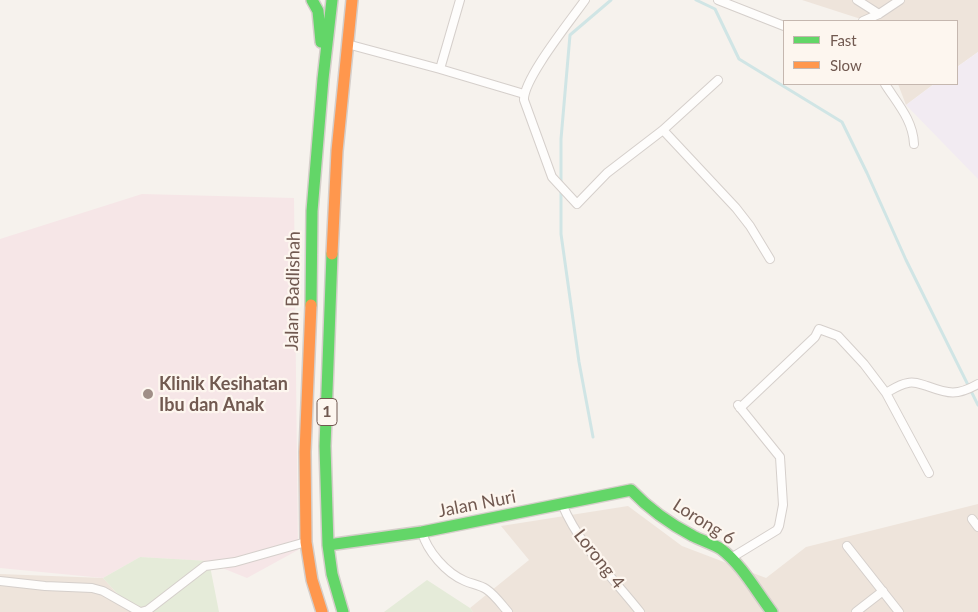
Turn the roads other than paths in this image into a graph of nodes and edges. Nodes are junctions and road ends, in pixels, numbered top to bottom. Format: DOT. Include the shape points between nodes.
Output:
graph roads {
  1 [pos="312,0"];
  2 [pos="332,0"];
  3 [pos="352,0"];
  4 [pos="460,0"];
  5 [pos="585,0"];
  6 [pos="718,0"];
  7 [pos="856,0"];
  8 [pos="900,0"];
  9 [pos="879,14"];
  10 [pos="866,20"];
  11 [pos="783,26"];
  12 [pos="347,44"];
  13 [pos="440,69"];
  14 [pos="323,79"];
  15 [pos="718,80"];
  16 [pos="886,85"];
  17 [pos="524,94"];
  18 [pos="663,130"];
  19 [pos="914,144"];
  20 [pos="770,259"];
  21 [pos="976,385"];
  22 [pos="886,393"];
  23 [pos="928,472"];
  24 [pos="631,490"];
  25 [pos="562,504"];
  26 [pos="972,520"];
  27 [pos="978,526"];
  28 [pos="422,532"];
  29 [pos="306,542"];
  30 [pos="328,546"];
  31 [pos="847,546"];
  32 [pos="731,558"];
  33 [pos="0,581"];
  34 [pos="883,591"];
  35 [pos="141,612"];
  36 [pos="322,612"];
  37 [pos="343,612"];
  38 [pos="508,612"];
  39 [pos="640,612"];
  40 [pos="772,612"];
  41 [pos="856,612"];
  42 [pos="899,612"];
  1 -- 14 [label="main road" via="321,25"];
  2 -- 14 [label="main road, Jalan Badlishah / 1"];
  3 -- 12 [label="main road, 1"];
  4 -- 13 [label="street"];
  5 -- 17 [label="street" via="536,69"];
  6 -- 11 [label="street"];
  7 -- 9 [label="street"];
  8 -- 9 [label="street"];
  9 -- 10 [label="street"];
  12 -- 13 [label="street"];
  12 -- 30 [label="main road, 1" via="333,210 325,446"];
  13 -- 17 [label="street"];
  14 -- 29 [label="main road, Jalan Badlishah / 1" via="312,211 305,452"];
  15 -- 18 [label="street"];
  16 -- 19 [label="street" via="906,115"];
  17 -- 18 [label="street" via="548,168 556,183 577,204 607,173"];
  18 -- 20 [label="street" via="736,208"];
  21 -- 22 [label="street" via="966,391 951,393 909,382"];
  22 -- 23 [label="street"];
  22 -- 32 [label="street" via="843,340 819,329 815,337 739,406 780,457 783,505 777,530"];
  24 -- 25 [label="main road, Jalan Nuri"];
  24 -- 32 [label="main road, Lorong 6" via="669,522"];
  25 -- 28 [label="main road, Jalan Nuri"];
  25 -- 39 [label="street, Lorong 4" via="579,536"];
  26 -- 27 [label="street"];
  28 -- 30 [label="main road, Jalan Nuri"];
  28 -- 38 [label="street" via="433,553 450,572 486,589"];
  29 -- 35 [label="street" via="235,562 205,566"];
  29 -- 36 [label="main road, Jalan Badlishah / 1" via="312,580"];
  30 -- 37 [label="main road, 1"];
  31 -- 34 [label="street"];
  32 -- 40 [label="main road, Lorong 6"];
  33 -- 35 [label="street" via="92,588"];
  34 -- 41 [label="street"];
  34 -- 42 [label="street"];
}
